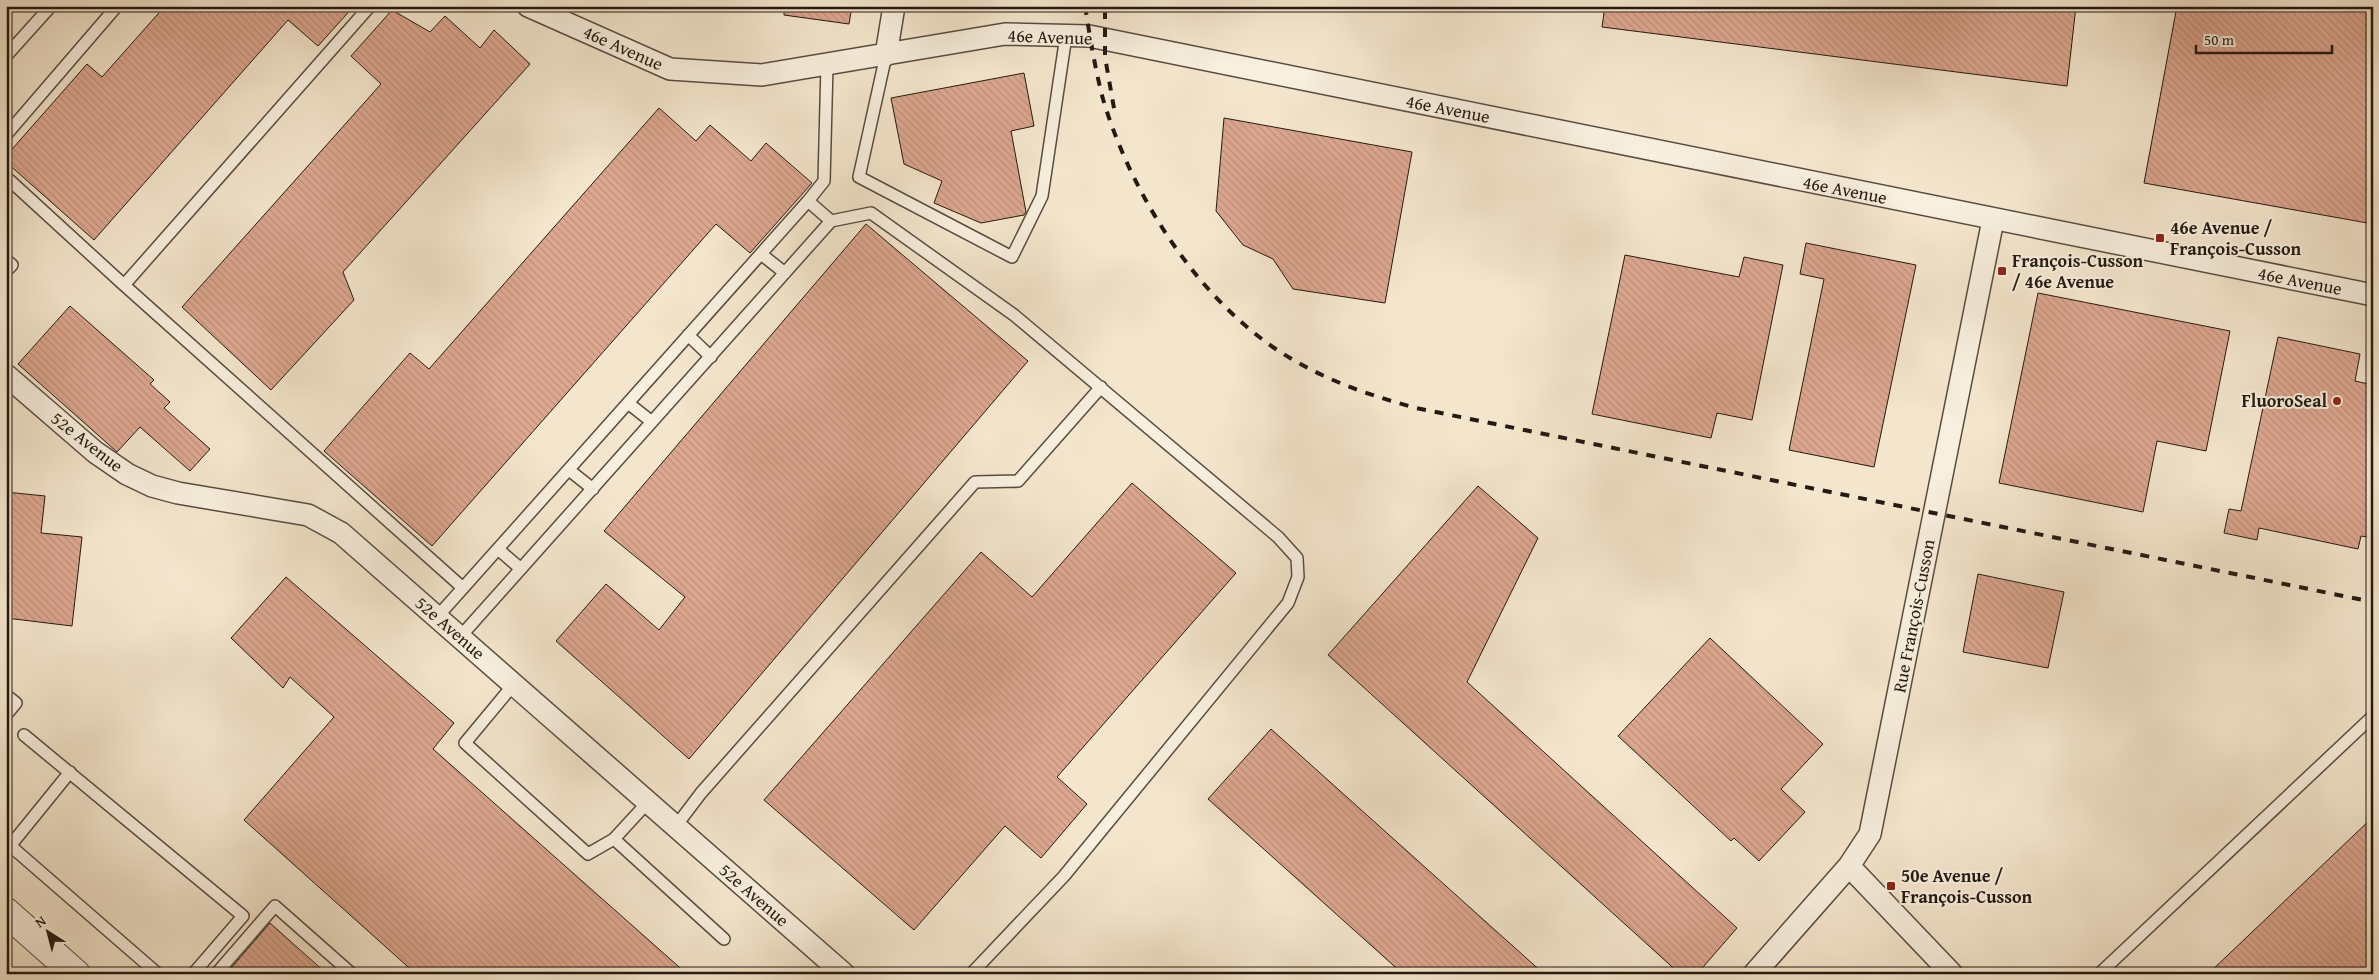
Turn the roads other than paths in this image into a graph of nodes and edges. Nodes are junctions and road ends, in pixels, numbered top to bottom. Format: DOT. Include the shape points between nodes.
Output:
graph roads {
  1 [pos="51,6"];
  2 [pos="117,6"];
  3 [pos="370,6"];
  4 [pos="528,6"];
  5 [pos="894,6"];
  6 [pos="1066,36"];
  7 [pos="886,55"];
  8 [pos="6,56"];
  9 [pos="827,65"];
  10 [pos="6,135"];
  11 [pos="6,177"];
  12 [pos="808,201"];
  13 [pos="1993,220"];
  14 [pos="831,221"];
  15 [pos="761,254"];
  16 [pos="6,260"];
  17 [pos="6,271"];
  18 [pos="785,273"];
  19 [pos="124,285"];
  20 [pos="2373,296"];
  21 [pos="688,335"];
  22 [pos="711,356"];
  23 [pos="6,375"];
  24 [pos="1101,387"];
  25 [pos="628,403"];
  26 [pos="652,422"];
  27 [pos="569,470"];
  28 [pos="593,489"];
  29 [pos="498,548"];
  30 [pos="521,569"];
  31 [pos="463,588"];
  32 [pos="437,617"];
  33 [pos="460,637"];
  34 [pos="514,684"];
  35 [pos="6,695"];
  36 [pos="6,715"];
  37 [pos="2373,716"];
  38 [pos="24,735"];
  39 [pos="70,772"];
  40 [pos="648,802"];
  41 [pos="676,826"];
  42 [pos="614,839"];
  43 [pos="8,844"];
  44 [pos="1849,866"];
  45 [pos="6,912"];
  46 [pos="724,939"];
  47 [pos="76,974"];
  48 [pos="158,974"];
  49 [pos="193,974"];
  50 [pos="216,974"];
  51 [pos="352,974"];
  52 [pos="844,974"];
  53 [pos="971,974"];
  54 [pos="1754,974"];
  55 [pos="1952,974"];
  56 [pos="2099,974"];
  1 -- 8 [label="lane"];
  2 -- 10 [label="lane"];
  3 -- 19 [label="lane"];
  4 -- 9 [label="street, 46e Avenue" via="670,69 762,74"];
  5 -- 7 [label="street"];
  6 -- 7 [label="street, 46e Avenue" via="1005,34"];
  6 -- 7 [label="lane" via="1042,196 1012,257 859,177"];
  6 -- 13 [label="street, 46e Avenue" via="1089,36"];
  7 -- 9 [label="street, 46e Avenue"];
  9 -- 12 [label="lane" via="824,181"];
  11 -- 19 [label="lane"];
  12 -- 14 [label="lane"];
  12 -- 15 [label="lane"];
  13 -- 20 [label="street, 46e Avenue"];
  13 -- 44 [label="street, Rue François-Cusson" via="1870,834"];
  14 -- 18 [label="lane"];
  14 -- 24 [label="lane" via="871,213 1014,315"];
  15 -- 18 [label="lane"];
  15 -- 21 [label="lane"];
  16 -- 17 [label="lane" via="12,265"];
  18 -- 22 [label="lane"];
  19 -- 31 [label="lane"];
  21 -- 22 [label="lane"];
  21 -- 25 [label="lane"];
  22 -- 26 [label="lane"];
  23 -- 32 [label="street, 52e Avenue" via="95,452 127,474 152,486 178,493 308,515 341,533"];
  24 -- 41 [label="lane" via="1018,481 975,482"];
  24 -- 53 [label="lane" via="1278,536 1298,558 1298,577 1288,603 1064,876"];
  25 -- 26 [label="lane"];
  25 -- 27 [label="lane"];
  26 -- 28 [label="lane"];
  27 -- 28 [label="lane"];
  27 -- 29 [label="lane"];
  28 -- 30 [label="lane"];
  29 -- 30 [label="lane"];
  29 -- 31 [label="lane"];
  30 -- 33 [label="lane"];
  31 -- 32 [label="lane"];
  32 -- 33 [label="street, 52e Avenue"];
  33 -- 34 [label="street, 52e Avenue"];
  34 -- 40 [label="street, 52e Avenue"];
  34 -- 42 [label="lane" via="465,744 588,854"];
  35 -- 36 [label="lane" via="16,703"];
  37 -- 56 [label="lane"];
  38 -- 39 [label="lane"];
  39 -- 43 [label="lane"];
  39 -- 49 [label="lane" via="243,916"];
  40 -- 41 [label="street, 52e Avenue"];
  40 -- 42 [label="lane"];
  41 -- 52 [label="street, 52e Avenue"];
  42 -- 46 [label="lane"];
  43 -- 48 [label="lane"];
  44 -- 54 [label="street, Rue François-Cusson"];
  44 -- 55 [label="street"];
  45 -- 47 [label="street"];
  50 -- 51 [label="lane" via="275,906"];
}
